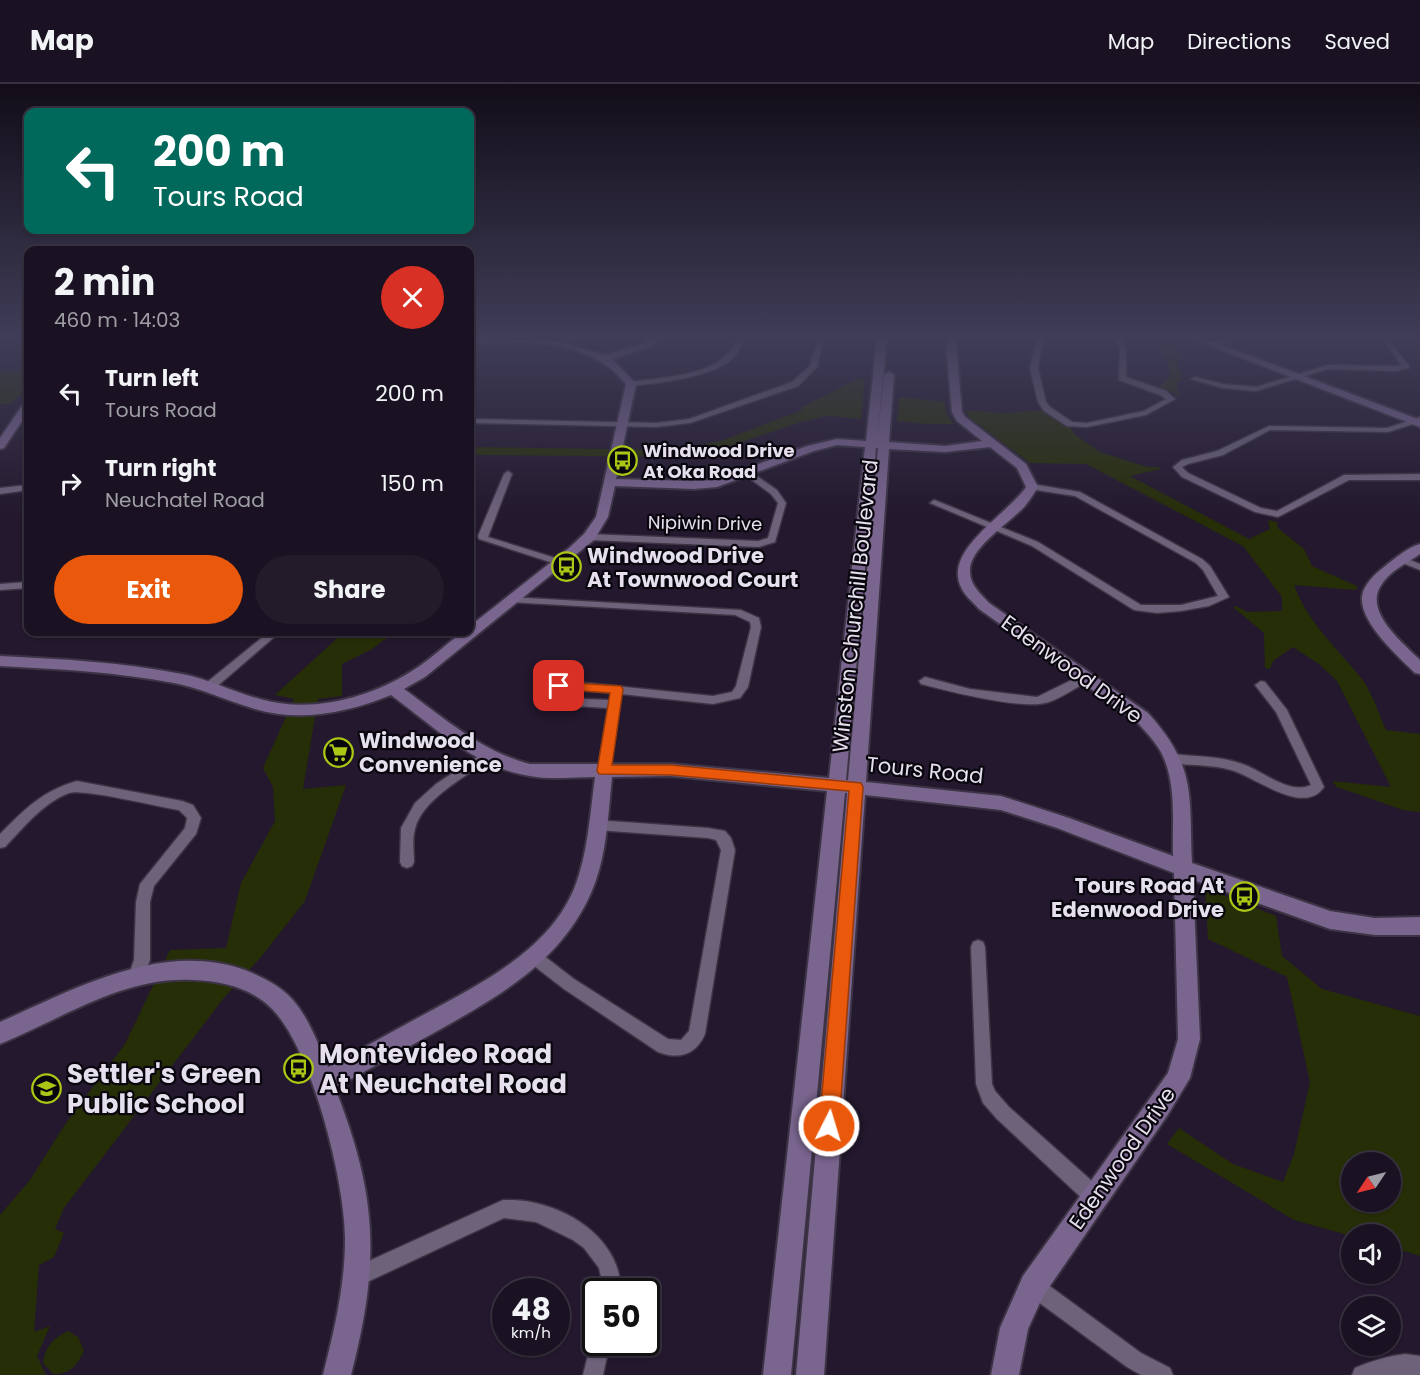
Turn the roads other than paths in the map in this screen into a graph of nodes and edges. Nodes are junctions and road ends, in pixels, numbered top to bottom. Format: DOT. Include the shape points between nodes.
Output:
graph roads {
  1 [pos="628,398"];
  2 [pos="756,398"];
  3 [pos="879,398"];
  4 [pos="883,398"];
  5 [pos="956,398"];
  6 [pos="1041,398"];
  7 [pos="1170,398"];
  8 [pos="1354,398"];
  9 [pos="24,401"];
  10 [pos="24,409"];
  11 [pos="474,421"];
  12 [pos="1418,422"];
  13 [pos="622,425"];
  14 [pos="7,426"];
  15 [pos="877,443"];
  16 [pos="992,443"];
  17 [pos="0,446"];
  18 [pos="748,473"];
  19 [pos="508,474"];
  20 [pos="1420,477"];
  21 [pos="611,482"];
  22 [pos="1032,487"];
  23 [pos="24,488"];
  24 [pos="0,491"];
  25 [pos="24,495"];
  26 [pos="0,498"];
  27 [pos="934,503"];
  28 [pos="994,528"];
  29 [pos="589,537"];
  30 [pos="1420,548"];
  31 [pos="1403,560"];
  32 [pos="559,562"];
  33 [pos="1420,567"];
  34 [pos="24,585"];
  35 [pos="0,587"];
  36 [pos="510,600"];
  37 [pos="474,629"];
  38 [pos="270,636"];
  39 [pos="465,636"];
  40 [pos="0,661"];
  41 [pos="1420,669"];
  42 [pos="1086,677"];
  43 [pos="925,681"];
  44 [pos="1261,685"];
  45 [pos="210,686"];
  46 [pos="393,689"];
  47 [pos="617,689"];
  48 [pos="615,704"];
  49 [pos="486,756"];
  50 [pos="1175,759"];
  51 [pos="604,771"];
  52 [pos="846,786"];
  53 [pos="596,825"];
  54 [pos="0,843"];
  55 [pos="407,861"];
  56 [pos="1183,868"];
  57 [pos="1420,926"];
  58 [pos="978,947"];
  59 [pos="534,957"];
  60 [pos="136,977"];
  61 [pos="0,1034"];
  62 [pos="322,1083"];
  63 [pos="1095,1197"];
  64 [pos="355,1278"];
  65 [pos="610,1278"];
  66 [pos="1033,1286"];
  67 [pos="597,1356"];
  68 [pos="1420,1366"];
  69 [pos="337,1375"];
  70 [pos="593,1375"];
  71 [pos="777,1375"];
  72 [pos="810,1375"];
  73 [pos="1005,1375"];
  74 [pos="1163,1375"];
  75 [pos="1362,1375"];
  1 -- 13 [label="street"];
  2 -- 13 [label="street" via="690,421"];
  3 -- 15 [label="street, Winston Churchill Boulevard"];
  4 -- 15 [label="street, Winston Churchill Boulevard"];
  5 -- 16 [label="street" via="957,412 965,424"];
  6 -- 7 [label="street" via="1047,409 1065,421 1087,425 1146,413 1170,402"];
  8 -- 12 [label="street"];
  9 -- 14 [label="street"];
  10 -- 14 [label="street"];
  11 -- 13 [label="street"];
  12 -- 20 [label="street" via="1388,430 1269,428 1220,453 1177,467 1185,475 1258,510 1278,514 1347,477"];
  13 -- 21 [label="street"];
  14 -- 17 [label="street"];
  15 -- 16 [label="street" via="945,449"];
  15 -- 18 [label="street" via="830,443"];
  15 -- 52 [label="street, Winston Churchill Boulevard"];
  16 -- 22 [label="street" via="1022,466"];
  18 -- 21 [label="street" via="717,483 694,485"];
  18 -- 29 [label="street, Nipiwin Drive" via="782,503 772,540 759,544"];
  19 -- 32 [label="street" via="484,539"];
  21 -- 29 [label="street" via="602,517"];
  22 -- 28 [label="street, Edenwood Drive" via="1021,505"];
  22 -- 28 [label="street" via="1077,494 1199,561 1208,568 1224,597 1150,611 1138,608 1035,544"];
  23 -- 24 [label="street"];
  25 -- 26 [label="street"];
  27 -- 28 [label="street"];
  28 -- 42 [label="street, Edenwood Drive" via="962,564 964,585 984,606"];
  29 -- 32 [label="street"];
  30 -- 31 [label="street"];
  31 -- 33 [label="street"];
  31 -- 41 [label="street" via="1372,586 1369,601 1380,626"];
  32 -- 36 [label="street"];
  34 -- 35 [label="street"];
  36 -- 37 [label="street"];
  36 -- 47 [label="street" via="737,612 755,620 742,687 736,695 707,700"];
  38 -- 45 [label="street"];
  39 -- 46 [label="street"];
  40 -- 45 [label="street" via="138,671"];
  42 -- 43 [label="street" via="1036,701 970,693"];
  42 -- 50 [label="street, Edenwood Drive" via="1142,717"];
  44 -- 50 [label="street" via="1281,710 1318,787 1311,793 1298,793 1234,766"];
  45 -- 46 [label="street" via="259,705 303,709 351,703"];
  46 -- 49 [label="street, Tours Road"];
  47 -- 48 [label="street"];
  47 -- 48 [label="street" via="567,685 559,686 551,694 563,702"];
  48 -- 51 [label="street"];
  49 -- 51 [label="street, Tours Road" via="530,770"];
  49 -- 55 [label="street" via="417,809 408,830"];
  50 -- 56 [label="street, Edenwood Drive" via="1180,784"];
  51 -- 52 [label="street, Tours Road" via="671,770"];
  51 -- 53 [label="street"];
  52 -- 56 [label="street, Tours Road" via="1001,803"];
  52 -- 71 [label="street, Winston Churchill Boulevard"];
  52 -- 72 [label="street, Winston Churchill Boulevard"];
  53 -- 59 [label="street" via="583,890 560,930"];
  53 -- 59 [label="street" via="708,833 720,835 726,842 728,850 697,1034 684,1048 664,1046 568,984"];
  54 -- 60 [label="street" via="43,801 65,788 77,786 188,809 194,824 152,876 144,894 142,960"];
  56 -- 57 [label="street, Tours Road" via="1330,920 1386,928"];
  56 -- 63 [label="street, Edenwood Drive" via="1190,1039 1178,1078"];
  58 -- 63 [label="street" via="984,1084 990,1097"];
  59 -- 62 [label="street" via="495,987"];
  60 -- 61 [label="street"];
  60 -- 62 [label="street" via="174,971 208,972 235,976 258,986 278,999 295,1020"];
  62 -- 64 [label="street" via="341,1132 352,1176 358,1224"];
  63 -- 66 [label="street, Edenwood Drive"];
  64 -- 65 [label="street" via="503,1209 541,1214 589,1238 609,1266"];
  64 -- 69 [label="street" via="347,1338"];
  66 -- 73 [label="street, Edenwood Drive" via="1014,1328"];
  66 -- 74 [label="street" via="1134,1360"];
  67 -- 70 [label="street"];
  68 -- 75 [label="street" via="1379,1369"];
}
